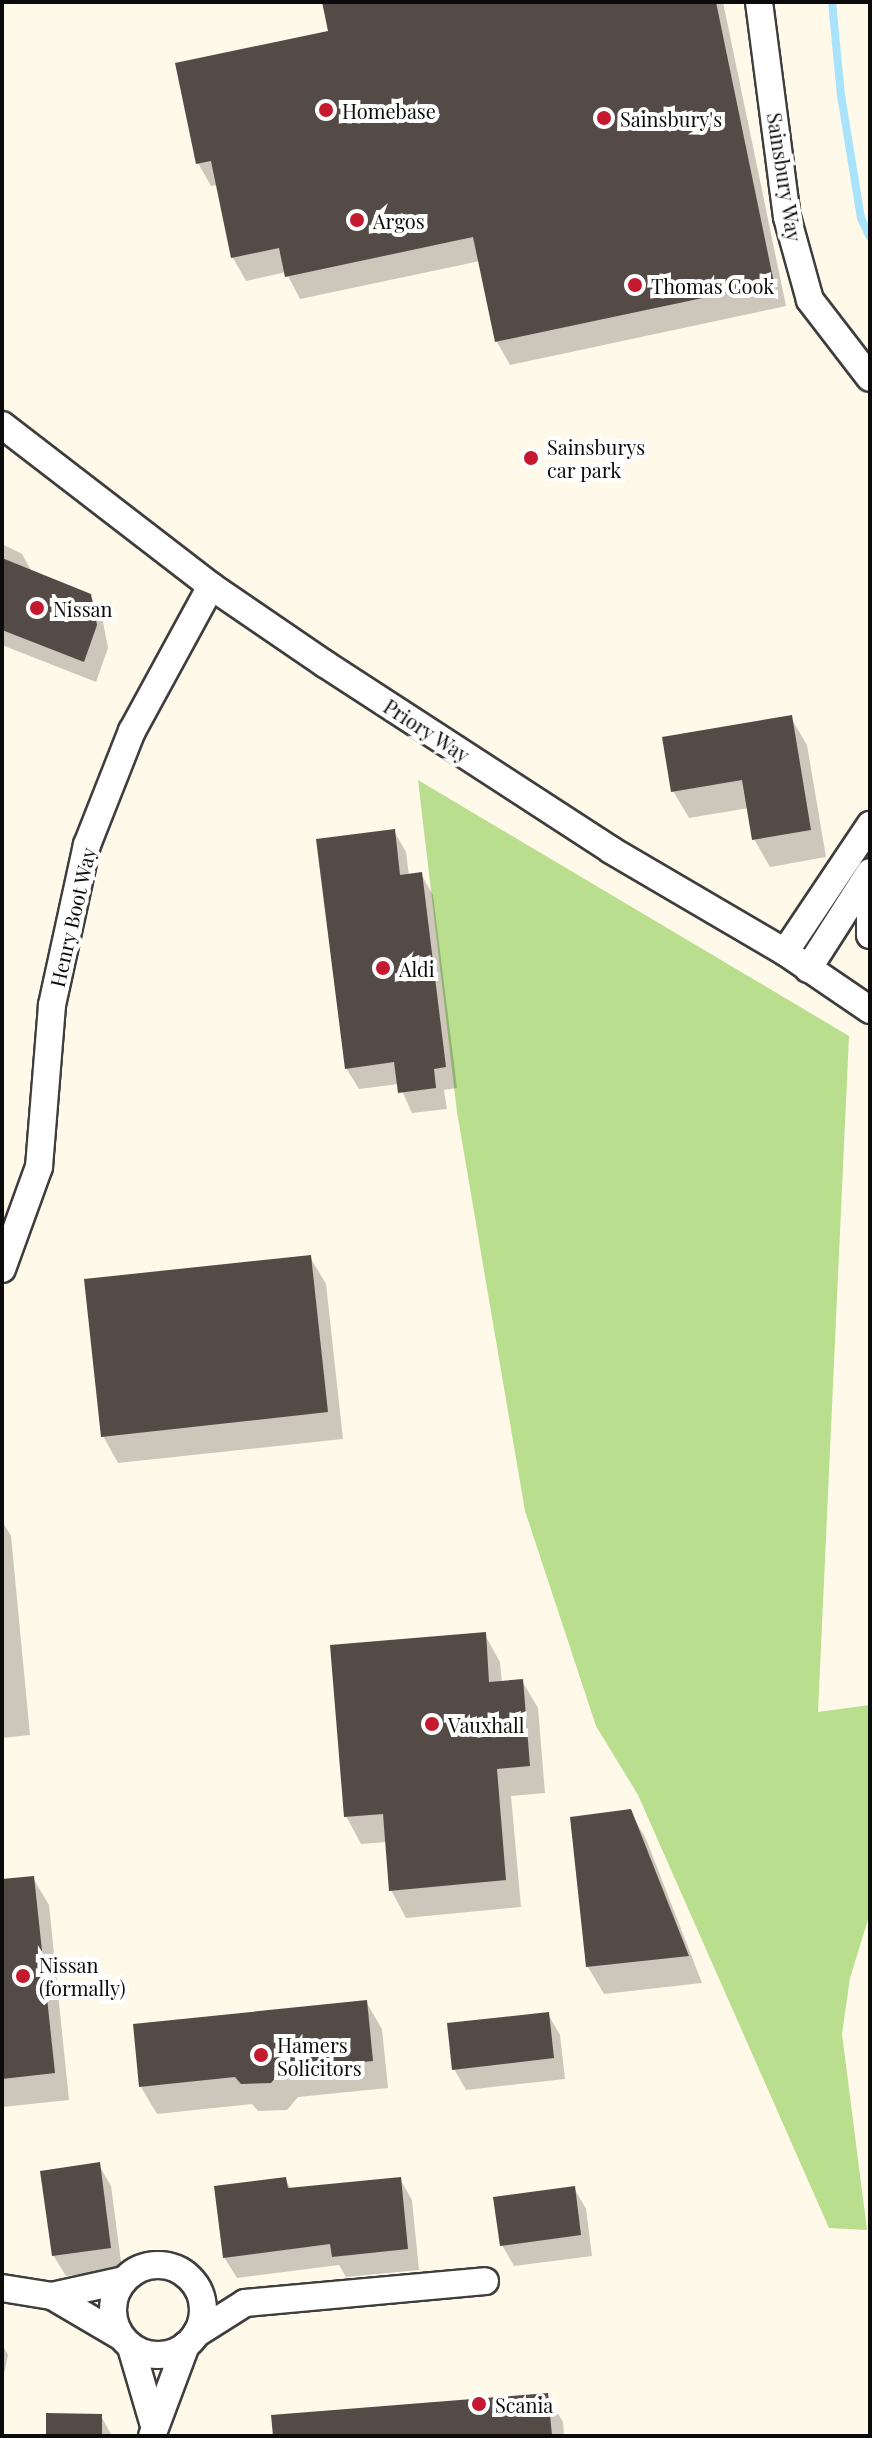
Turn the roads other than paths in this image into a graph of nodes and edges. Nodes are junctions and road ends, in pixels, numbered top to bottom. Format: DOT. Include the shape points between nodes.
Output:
graph roads {
  1 [pos="759,2"];
  2 [pos="870,378"];
  3 [pos="2,425"];
  4 [pos="211,586"];
  5 [pos="870,825"];
  6 [pos="870,872"];
  7 [pos="870,908"];
  8 [pos="870,935"];
  9 [pos="785,952"];
  10 [pos="808,969"];
  11 [pos="870,1010"];
  12 [pos="2,1269"];
  13 [pos="190,2279"];
  14 [pos="124,2280"];
  15 [pos="485,2281"];
  16 [pos="2,2288"];
  17 [pos="52,2296"];
  18 [pos="245,2303"];
  19 [pos="191,2340"];
  20 [pos="126,2341"];
  21 [pos="153,2429"];
  1 -- 2 [label="street, Sainsbury Way" via="787,217 810,300"];
  3 -- 4 [label="street, Priory Way"];
  4 -- 9 [label="street, Priory Way" via="611,850"];
  4 -- 12 [label="street, Henry Boot Way" via="132,731 87,845 52,1005 39,1167"];
  5 -- 9 [label="street"];
  6 -- 10 [label="street"];
  7 -- 8 [label="street"];
  9 -- 10 [label="street, Priory Way"];
  10 -- 11 [label="street, Priory Way"];
  13 -- 14 [label="street" via="164,2265 149,2265"];
  13 -- 18 [label="street"];
  13 -- 19 [label="street" via="203,2305"];
  14 -- 17 [label="street"];
  14 -- 20 [label="street" via="113,2308"];
  15 -- 18 [label="street"];
  16 -- 17 [label="street"];
  17 -- 20 [label="street"];
  18 -- 19 [label="street"];
  19 -- 20 [label="street" via="159,2355"];
  19 -- 21 [label="street"];
  20 -- 21 [label="street"];
}
